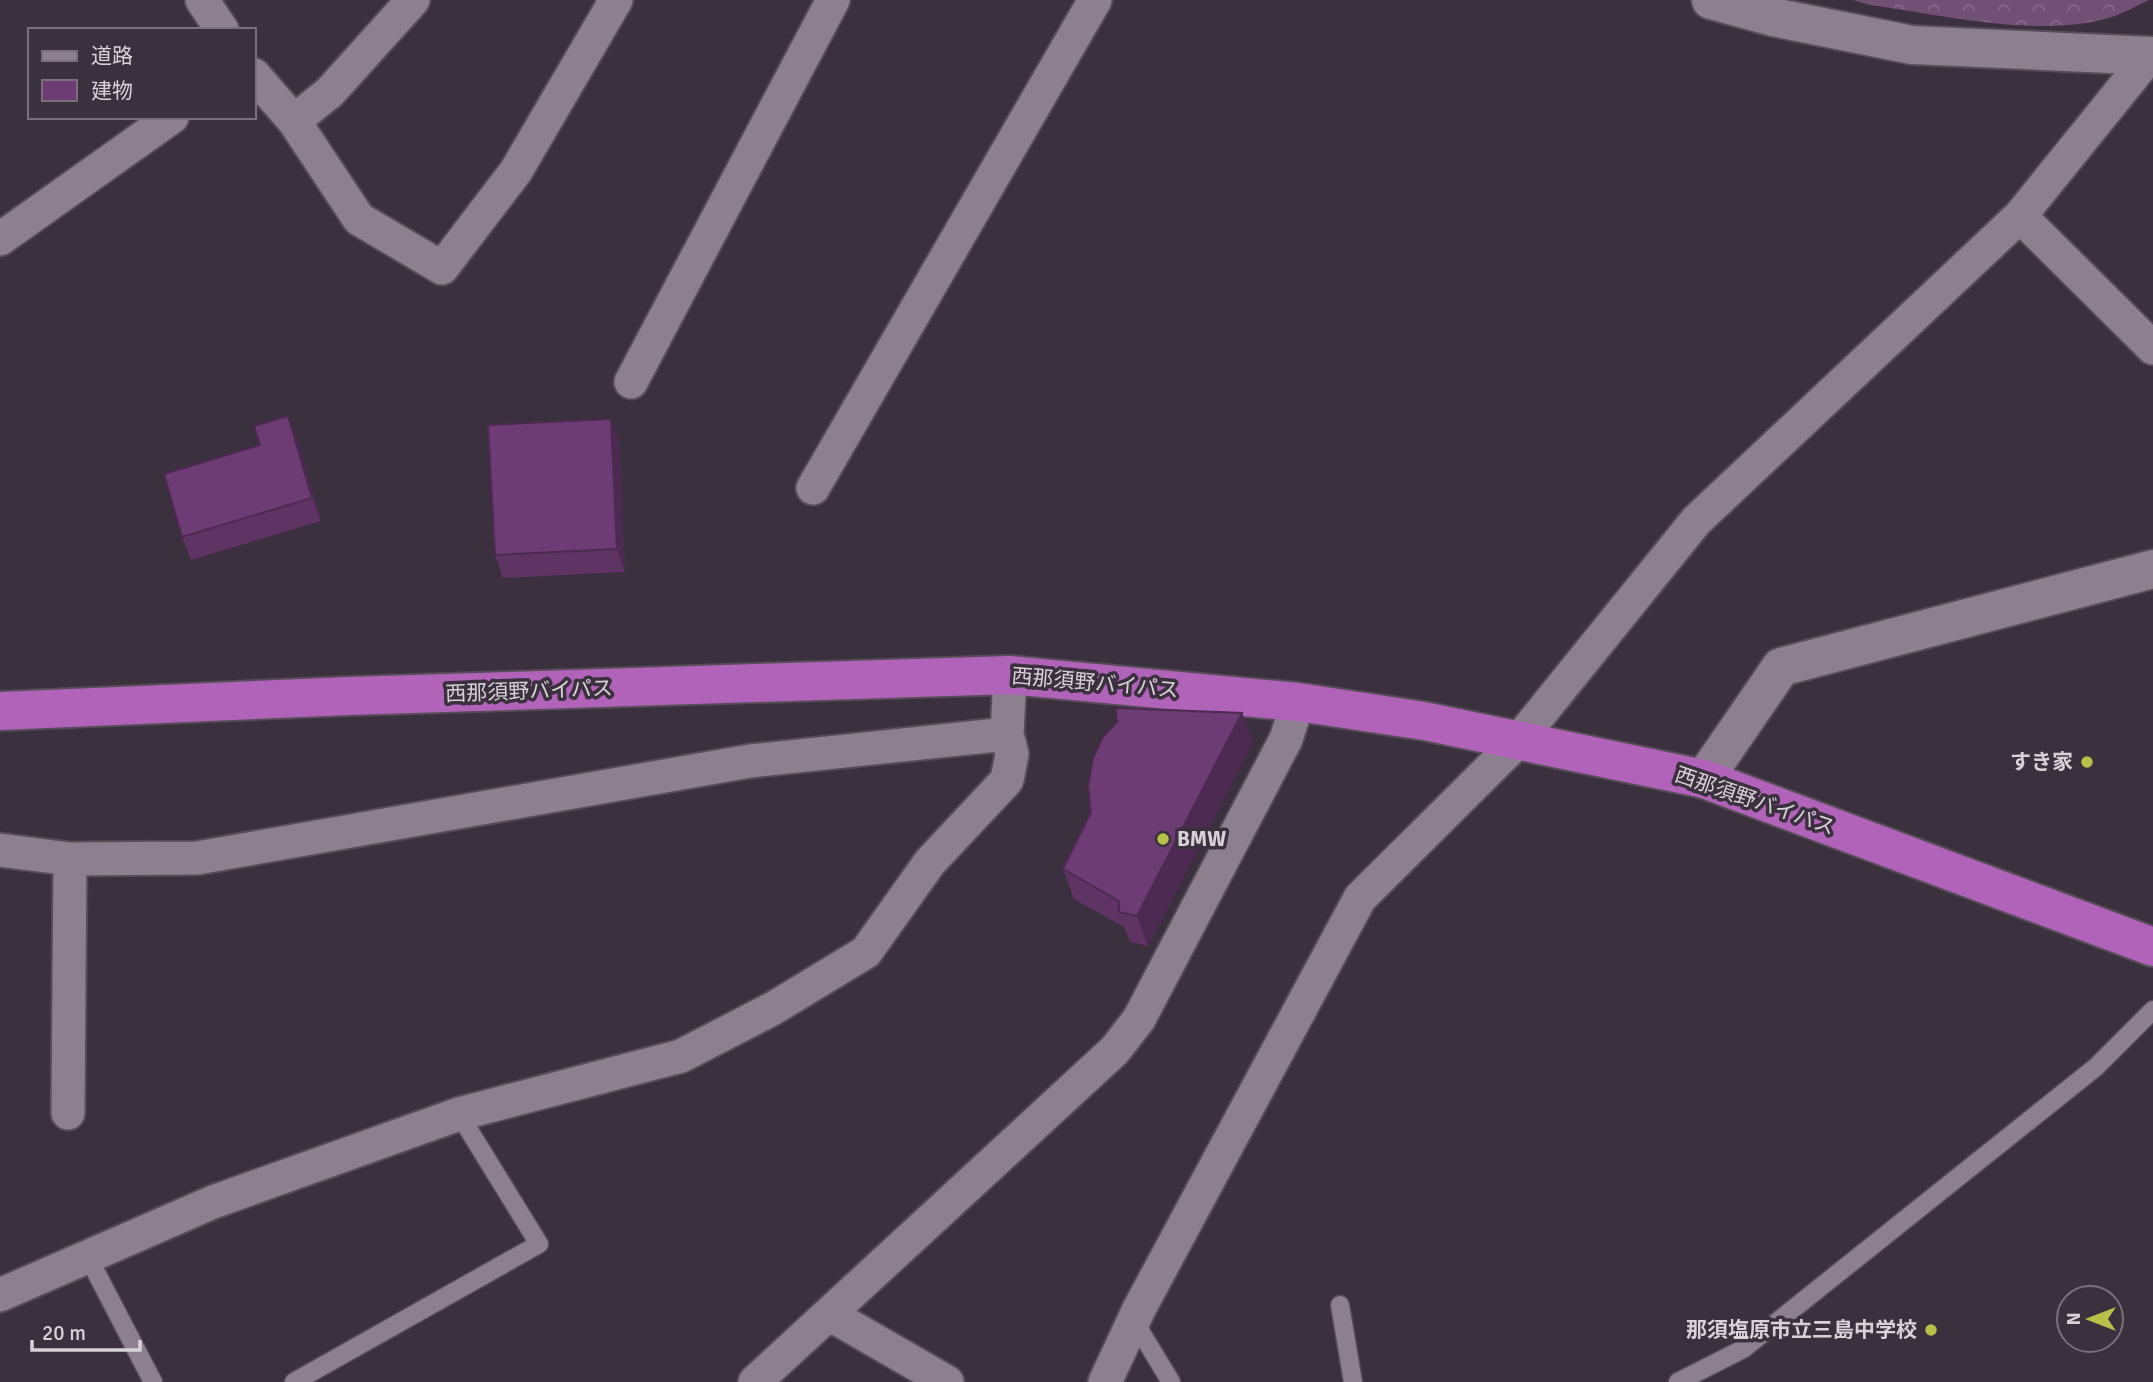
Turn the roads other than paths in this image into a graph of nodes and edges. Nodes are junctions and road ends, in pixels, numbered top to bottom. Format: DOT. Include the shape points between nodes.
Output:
graph roads {
  1 [pos="202,0"];
  2 [pos="413,0"];
  3 [pos="615,0"];
  4 [pos="833,0"];
  5 [pos="1096,0"];
  6 [pos="1712,0"];
  7 [pos="221,28"];
  8 [pos="2152,54"];
  9 [pos="256,77"];
  10 [pos="169,119"];
  11 [pos="294,121"];
  12 [pos="2020,216"];
  13 [pos="0,239"];
  14 [pos="2153,348"];
  15 [pos="631,382"];
  16 [pos="813,488"];
  17 [pos="2153,569"];
  18 [pos="1010,675"];
  19 [pos="1298,702"];
  20 [pos="0,711"];
  21 [pos="1007,734"];
  22 [pos="1519,740"];
  23 [pos="1704,779"];
  24 [pos="0,850"];
  25 [pos="70,859"];
  26 [pos="2153,947"];
  27 [pos="2153,1010"];
  28 [pos="68,1114"];
  29 [pos="459,1114"];
  30 [pos="88,1257"];
  31 [pos="0,1295"];
  32 [pos="1340,1305"];
  33 [pos="829,1314"];
  34 [pos="1134,1321"];
  35 [pos="153,1382"];
  36 [pos="294,1382"];
  37 [pos="755,1382"];
  38 [pos="947,1382"];
  39 [pos="1105,1382"];
  40 [pos="1171,1382"];
  41 [pos="1353,1382"];
  42 [pos="1678,1382"];
  1 -- 7 [label="street"];
  2 -- 11 [label="street" via="330,92"];
  3 -- 11 [label="street" via="516,171 442,268 359,219"];
  4 -- 15 [label="street"];
  5 -- 16 [label="street"];
  6 -- 8 [label="street" via="1912,45"];
  8 -- 12 [label="street"];
  9 -- 11 [label="street"];
  10 -- 13 [label="street"];
  12 -- 14 [label="street"];
  12 -- 22 [label="street" via="1696,521"];
  17 -- 23 [label="street" via="1781,667"];
  18 -- 19 [label="highway, 西那須野バイパス"];
  18 -- 20 [label="highway, 西那須野バイパス"];
  18 -- 21 [label="street"];
  19 -- 22 [label="highway, 西那須野バイパス"];
  19 -- 33 [label="street" via="1286,738 1139,1019 1115,1050"];
  21 -- 25 [label="street" via="750,761 197,858"];
  21 -- 29 [label="street" via="1012,754 1007,780 930,862 866,952 772,1009 681,1056"];
  22 -- 23 [label="highway, 西那須野バイパス"];
  22 -- 34 [label="street" via="1360,898"];
  23 -- 26 [label="highway, 西那須野バイパス"];
  24 -- 25 [label="street"];
  25 -- 28 [label="street"];
  27 -- 42 [label="lane" via="2096,1066 1743,1349"];
  29 -- 30 [label="street" via="213,1202"];
  29 -- 36 [label="lane" via="539,1244"];
  30 -- 31 [label="street"];
  30 -- 35 [label="lane"];
  32 -- 41 [label="lane"];
  33 -- 37 [label="street"];
  33 -- 38 [label="street"];
  34 -- 39 [label="street"];
  34 -- 40 [label="lane"];
}
